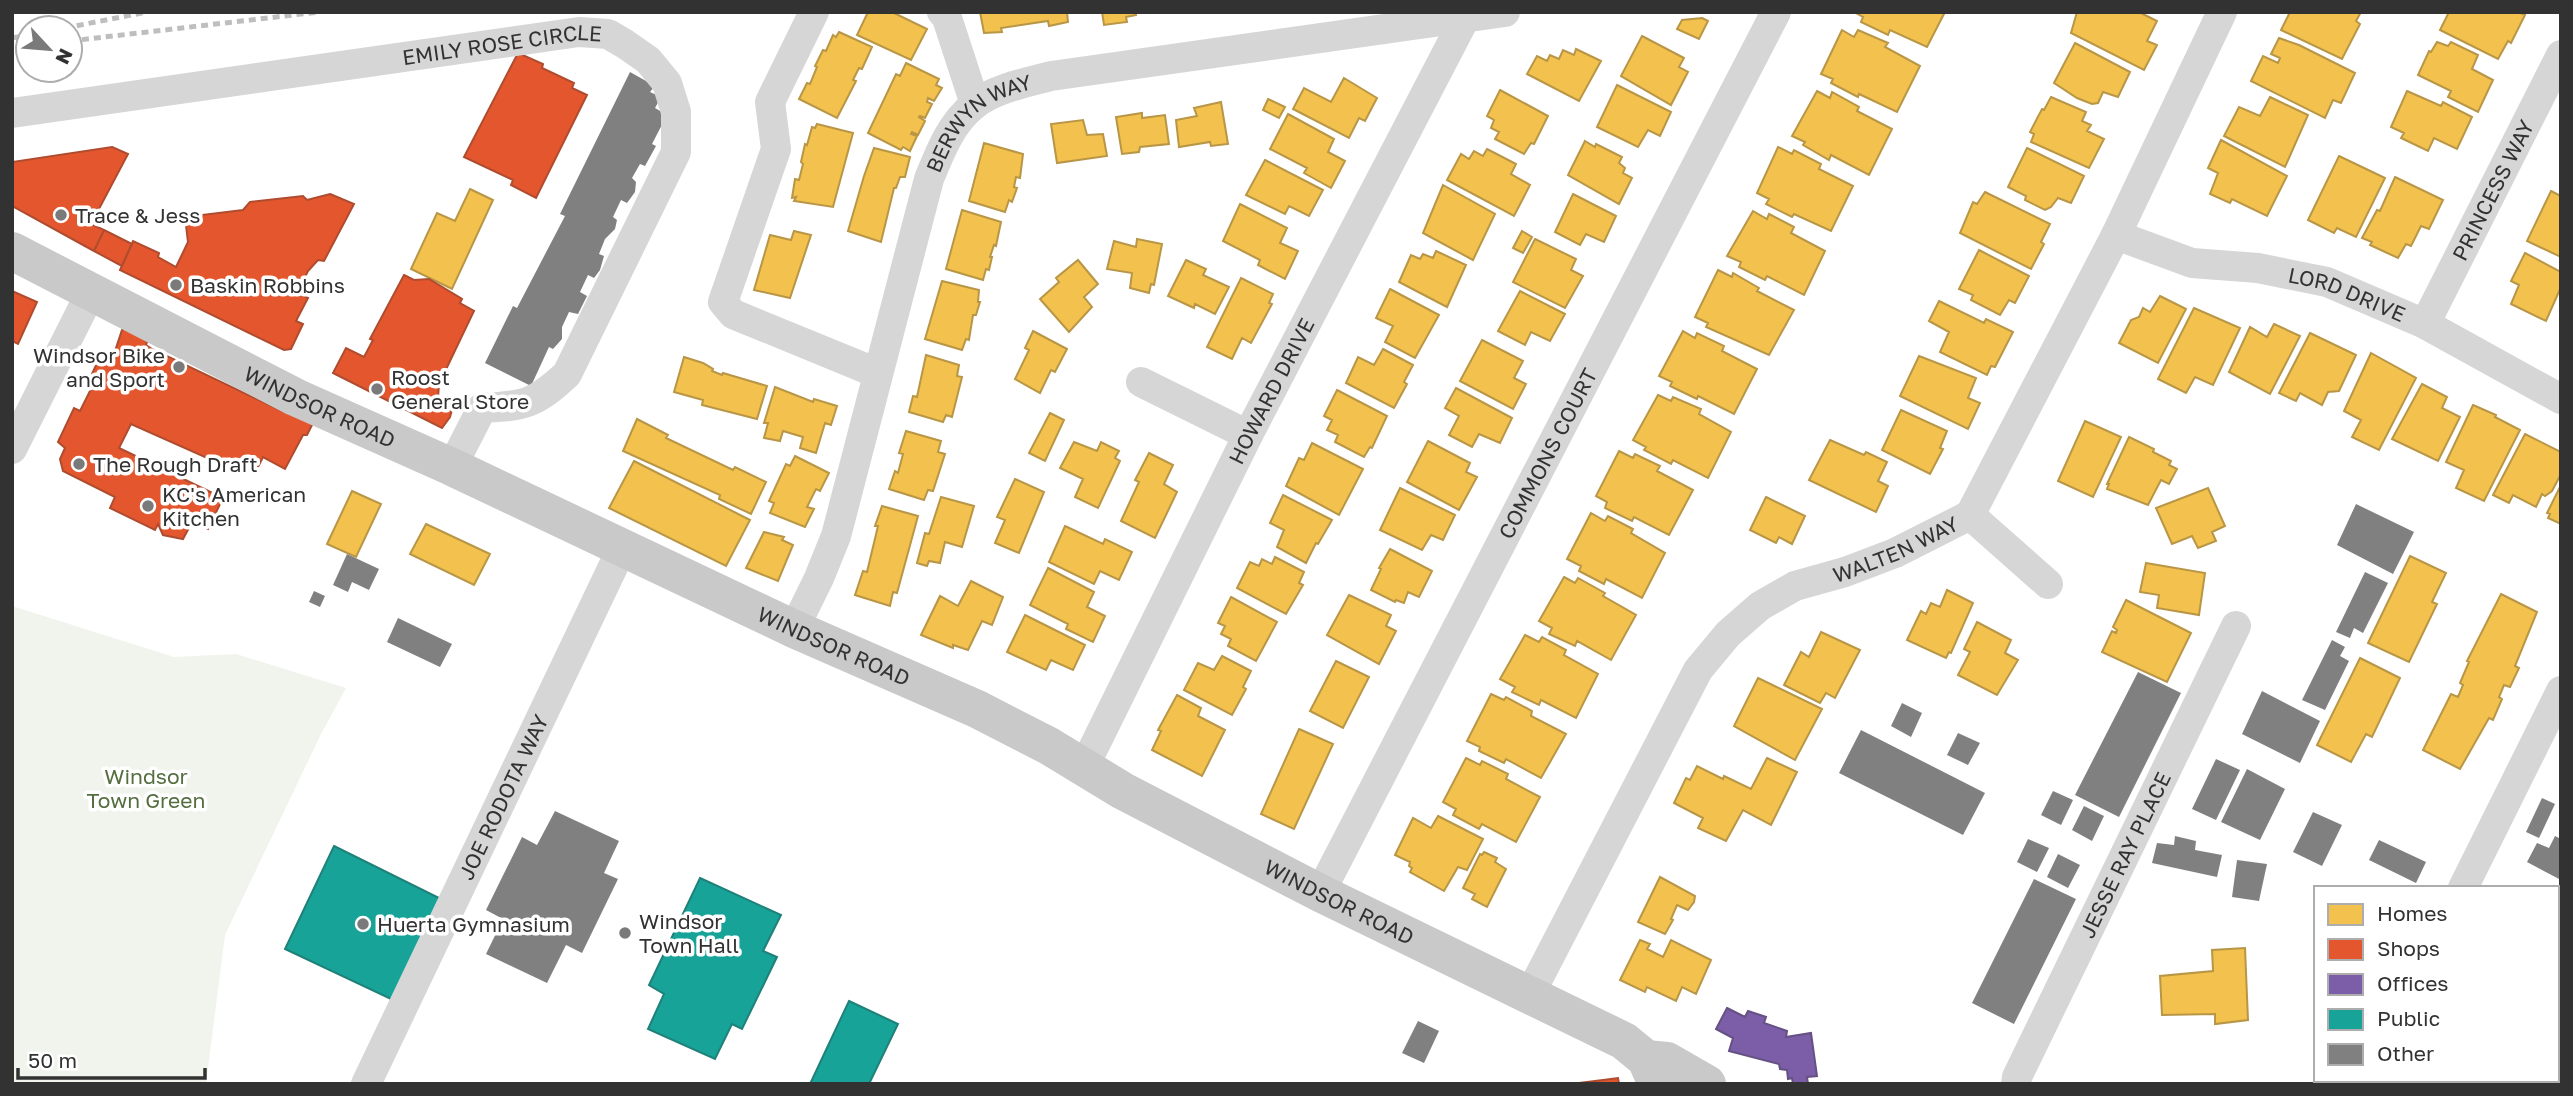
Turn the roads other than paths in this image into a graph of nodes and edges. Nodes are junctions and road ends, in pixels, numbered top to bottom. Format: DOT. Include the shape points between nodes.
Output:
graph roads {
  1 [pos="814,12"];
  2 [pos="942,12"];
  3 [pos="1505,12"];
  4 [pos="1776,12"];
  5 [pos="2222,12"];
  6 [pos="1465,18"];
  7 [pos="2561,55"];
  8 [pos="975,104"];
  9 [pos="12,113"];
  10 [pos="2116,236"];
  11 [pos="12,251"];
  12 [pos="92,290"];
  13 [pos="2424,324"];
  14 [pos="877,373"];
  15 [pos="1141,382"];
  16 [pos="2561,398"];
  17 [pos="1248,435"];
  18 [pos="12,449"];
  19 [pos="452,467"];
  20 [pos="1970,514"];
  21 [pos="622,548"];
  22 [pos="2048,584"];
  23 [pos="2236,626"];
  24 [pos="794,629"];
  25 [pos="2561,691"];
  26 [pos="1084,767"];
  27 [pos="2464,886"];
  28 [pos="1320,894"];
  29 [pos="1529,996"];
  30 [pos="1652,1071"];
  31 [pos="366,1084"];
  32 [pos="1707,1084"];
  33 [pos="2016,1084"];
  1 -- 14 [label="street" via="770,102 776,149 723,302 733,314"];
  2 -- 8 [label="street"];
  3 -- 6 [label="street, BERWYN WAY"];
  4 -- 28 [label="street, COMMONS COURT"];
  5 -- 10 [label="street, WALTEN WAY"];
  6 -- 8 [label="street, BERWYN WAY" via="1051,76"];
  6 -- 17 [label="street, HOWARD DRIVE"];
  7 -- 13 [label="street, PRINCESS WAY"];
  8 -- 14 [label="street, BERWYN WAY" via="945,140 929,179"];
  9 -- 19 [label="street, EMILY ROSE CIRCLE" via="579,32 608,34 648,60 667,83 676,112 676,152 567,374 545,394 519,407 482,408"];
  10 -- 13 [label="street, LORD DRIVE" via="2192,263 2258,268 2327,282"];
  10 -- 20 [label="street, WALTEN WAY"];
  11 -- 12 [label="main road, WINDSOR ROAD"];
  12 -- 18 [label="street"];
  12 -- 19 [label="main road, WINDSOR ROAD" via="296,397"];
  13 -- 16 [label="street, LORD DRIVE"];
  14 -- 24 [label="street, BERWYN WAY" via="836,536"];
  15 -- 17 [label="street"];
  17 -- 26 [label="street, HOWARD DRIVE"];
  19 -- 21 [label="main road, WINDSOR ROAD"];
  20 -- 22 [label="street"];
  20 -- 29 [label="street, WALTEN WAY" via="1895,553 1796,586 1760,606 1728,634 1698,670"];
  21 -- 24 [label="main road, WINDSOR ROAD"];
  21 -- 31 [label="street, JOE RODOTA WAY"];
  23 -- 33 [label="street, JESSE RAY PLACE"];
  24 -- 26 [label="main road, WINDSOR ROAD" via="977,709"];
  25 -- 27 [label="street"];
  26 -- 28 [label="main road, WINDSOR ROAD"];
  28 -- 29 [label="main road, WINDSOR ROAD"];
  29 -- 30 [label="main road, WINDSOR ROAD" via="1624,1041"];
  30 -- 32 [label="main road, WINDSOR ROAD" via="1667,1061"];
}
